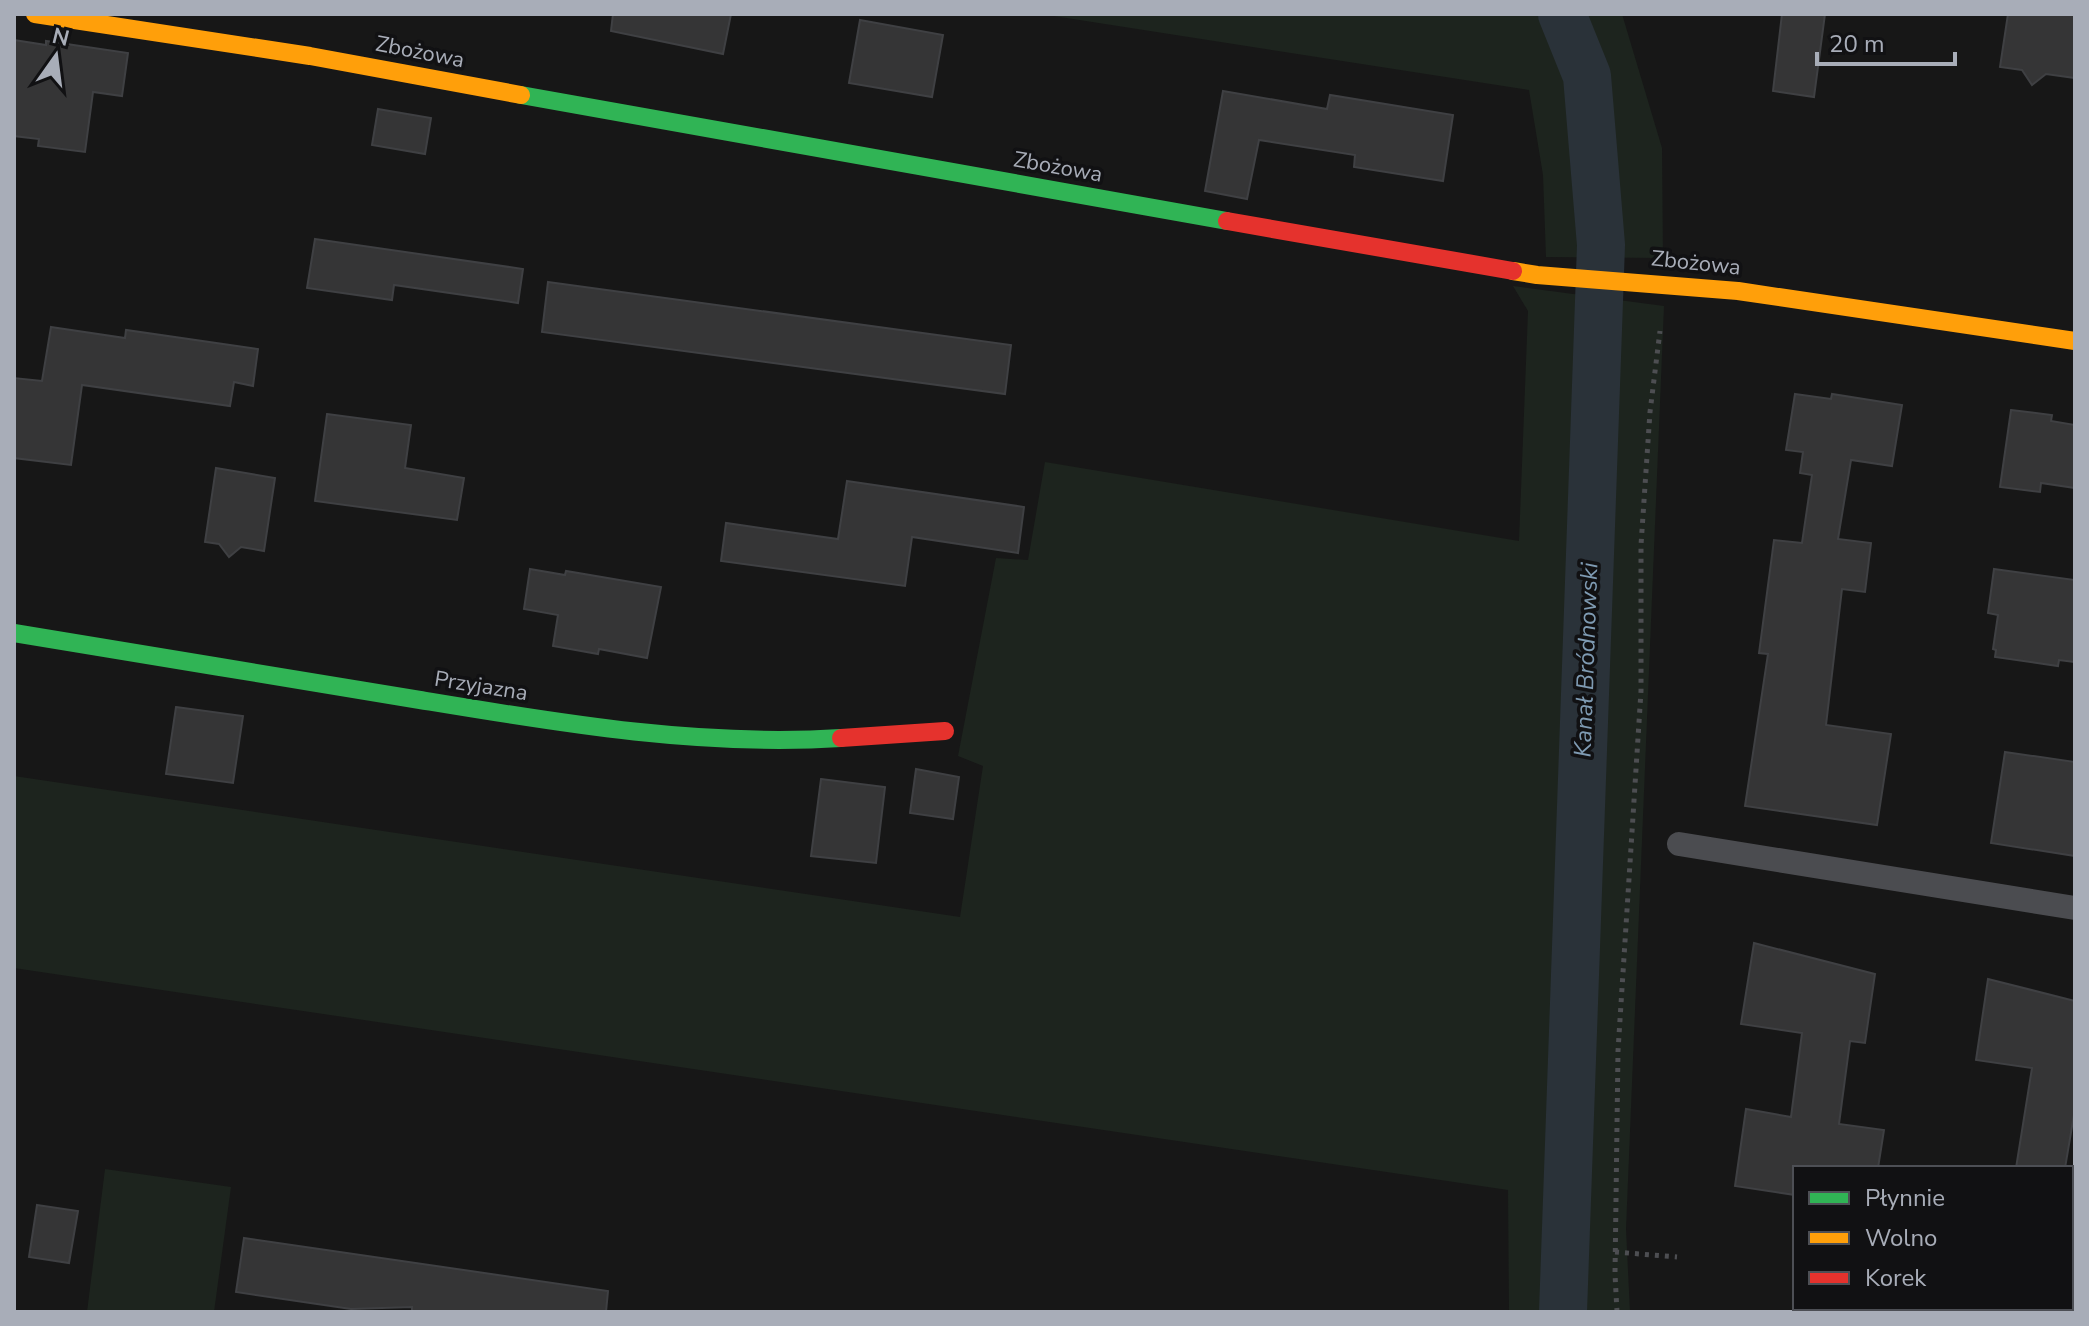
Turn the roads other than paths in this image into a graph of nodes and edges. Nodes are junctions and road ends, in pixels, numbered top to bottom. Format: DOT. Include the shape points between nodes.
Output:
graph roads {
  1 [pos="35,14"];
  2 [pos="2075,341"];
  3 [pos="14,633"];
  4 [pos="945,731"];
  5 [pos="1679,844"];
  6 [pos="2075,908"];
  1 -- 2 [label="street, Zbożowa" via="310,56 1537,275 1738,291"];
  3 -- 4 [label="street, Przyjazna" via="561,723 694,738 809,740"];
  5 -- 6 [label="lane"];
}
